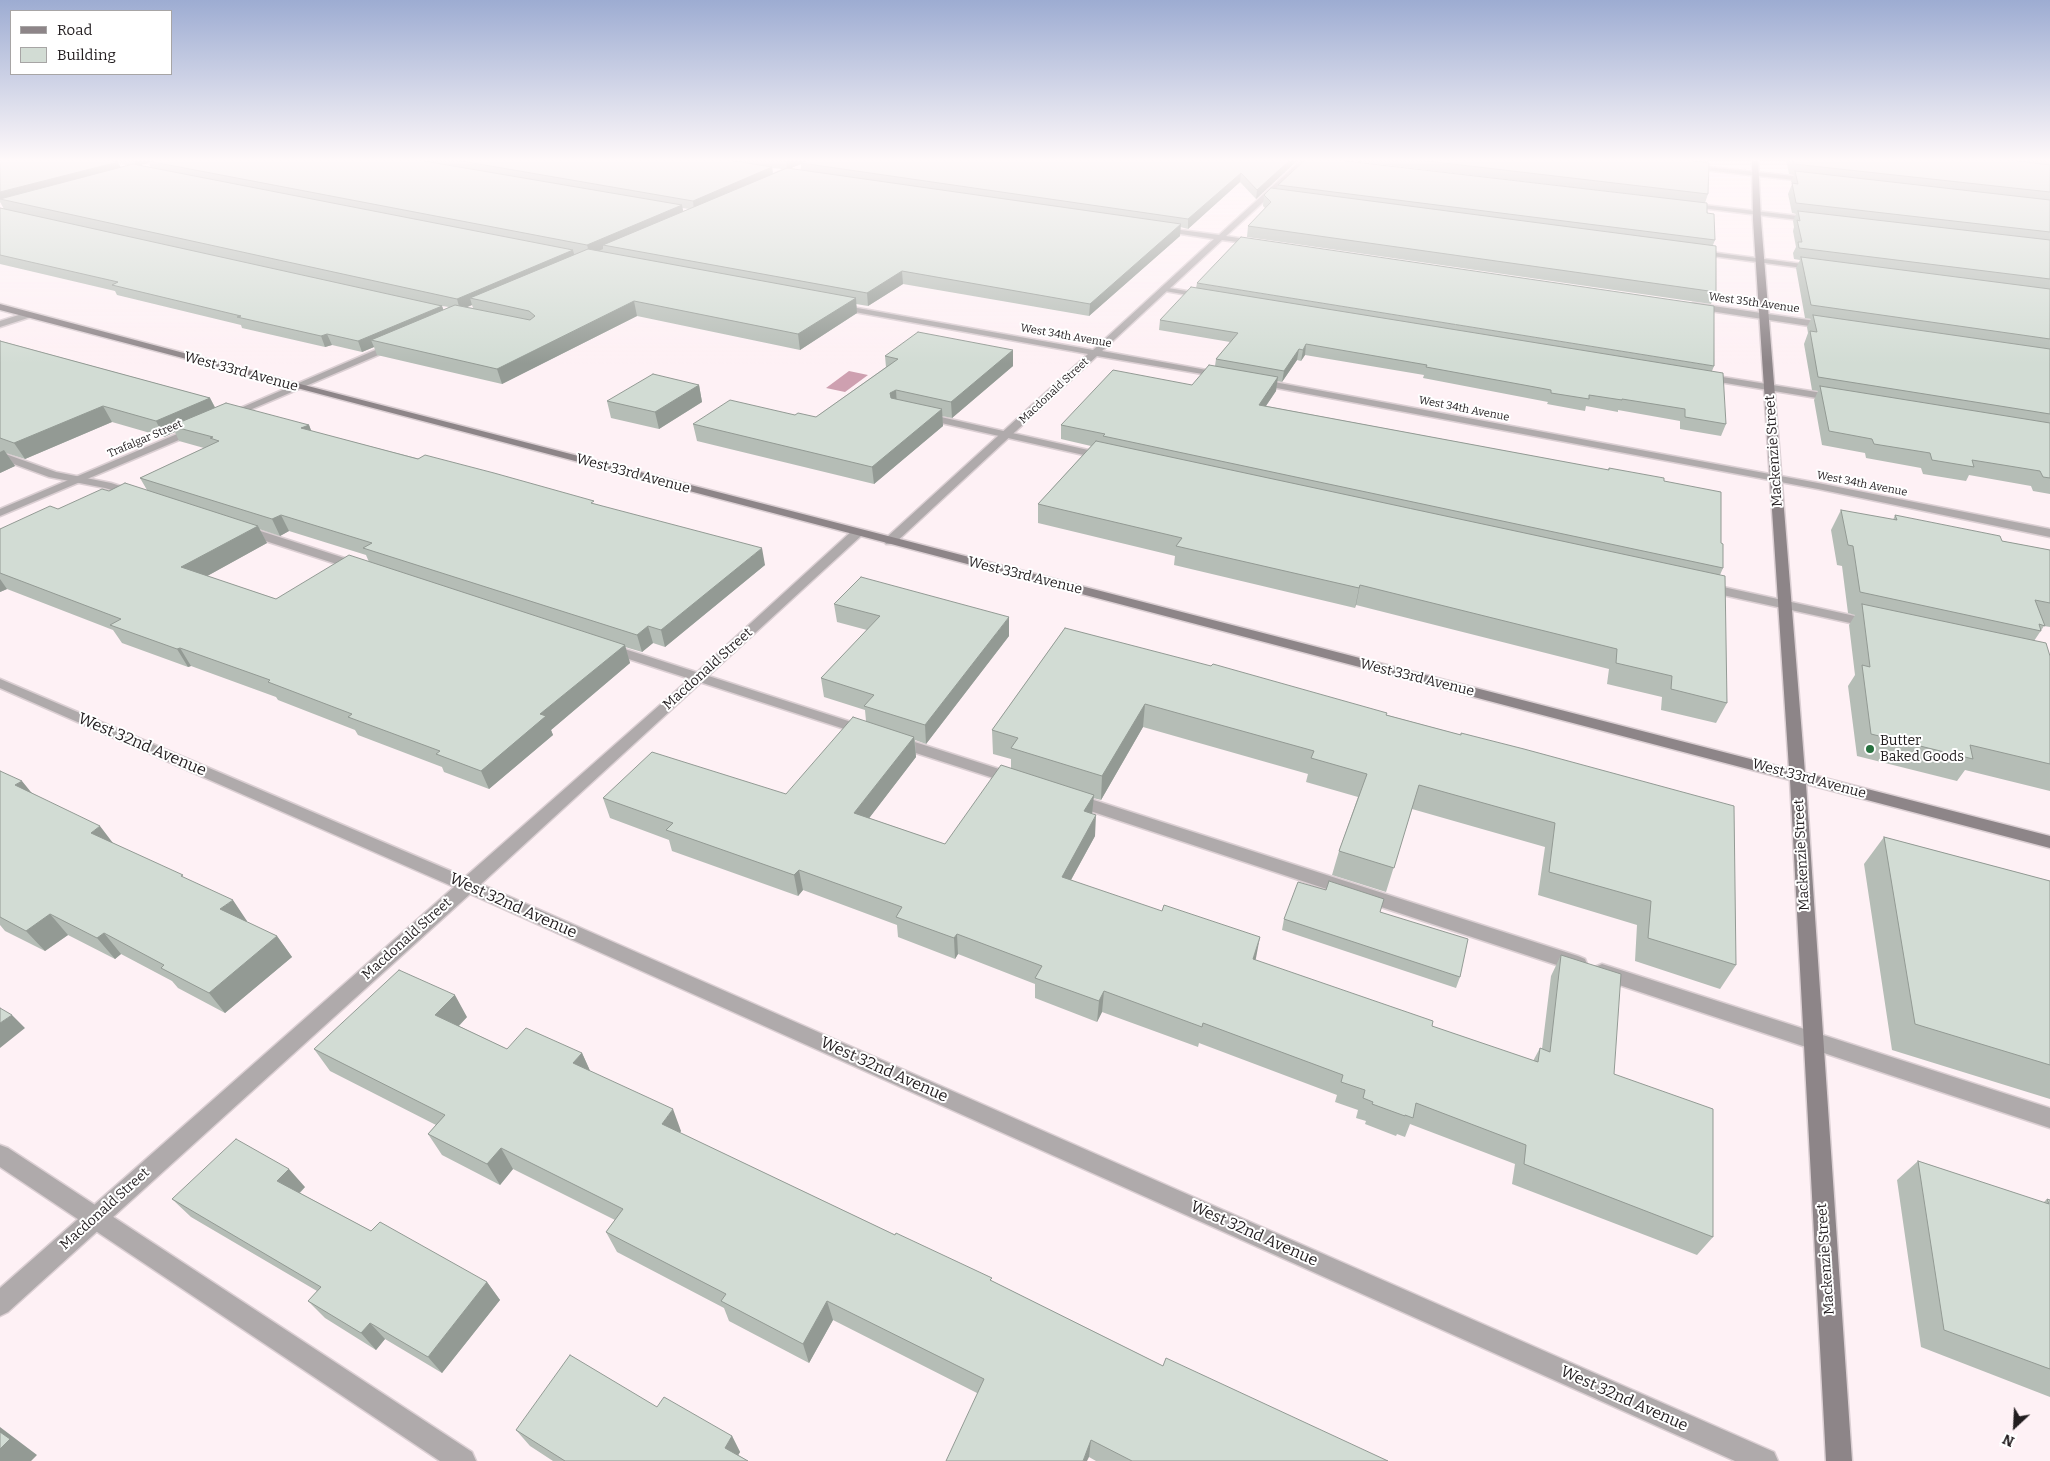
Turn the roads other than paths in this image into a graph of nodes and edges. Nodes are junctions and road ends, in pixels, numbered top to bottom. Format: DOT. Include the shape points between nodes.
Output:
graph roads {
  1 [pos="1148,227"];
  2 [pos="1232,227"];
  3 [pos="1758,227"];
  4 [pos="1220,238"];
  5 [pos="1265,244"];
  6 [pos="1685,250"];
  7 [pos="1761,260"];
  8 [pos="1828,269"];
  9 [pos="1165,289"];
  10 [pos="1214,297"];
  11 [pos="833,305"];
  12 [pos="1684,305"];
  13 [pos="0,307"];
  14 [pos="28,315"];
  15 [pos="1764,316"];
  16 [pos="0,324"];
  17 [pos="1839,327"];
  18 [pos="400,342"];
  19 [pos="1095,353"];
  20 [pos="1695,375"];
  21 [pos="297,386"];
  22 [pos="1769,388"];
  23 [pos="1846,400"];
  24 [pos="915,415"];
  25 [pos="219,420"];
  26 [pos="201,427"];
  27 [pos="1006,435"];
  28 [pos="0,455"];
  29 [pos="1123,460"];
  30 [pos="1777,479"];
  31 [pos="78,480"];
  32 [pos="145,498"];
  33 [pos="0,513"];
  34 [pos="230,525"];
  35 [pos="857,533"];
  36 [pos="2050,533"];
  37 [pos="890,541"];
  38 [pos="371,571"];
  39 [pos="1696,585"];
  40 [pos="1784,605"];
  41 [pos="1881,626"];
  42 [pos="596,644"];
  43 [pos="700,677"];
  44 [pos="0,683"];
  45 [pos="1797,776"];
  46 [pos="1029,785"];
  47 [pos="1058,794"];
  48 [pos="2050,842"];
  49 [pos="467,885"];
  50 [pos="1812,1040"];
  51 [pos="2050,1118"];
  52 [pos="0,1155"];
  53 [pos="95,1218"];
  54 [pos="0,1304"];
  55 [pos="463,1461"];
  56 [pos="1765,1461"];
  57 [pos="1839,1461"];
  1 -- 4 [label="street"];
  2 -- 4 [label="street, Macdonald Street"];
  3 -- 7 [label="street, Mackenzie Street"];
  4 -- 5 [label="street"];
  4 -- 9 [label="street, Macdonald Street"];
  6 -- 7 [label="street"];
  7 -- 8 [label="street"];
  7 -- 15 [label="street, Mackenzie Street"];
  9 -- 10 [label="street"];
  9 -- 19 [label="street, Macdonald Street"];
  11 -- 19 [label="street, West 34th Avenue"];
  12 -- 15 [label="street, West 35th Avenue"];
  13 -- 14 [label="street, West 33rd Avenue"];
  14 -- 16 [label="street"];
  14 -- 21 [label="street, West 33rd Avenue"];
  15 -- 17 [label="street, West 35th Avenue"];
  15 -- 22 [label="street, Mackenzie Street"];
  18 -- 21 [label="street"];
  19 -- 27 [label="street, Macdonald Street"];
  19 -- 30 [label="street, West 34th Avenue"];
  20 -- 22 [label="street"];
  21 -- 25 [label="street"];
  21 -- 35 [label="street, West 33rd Avenue"];
  22 -- 23 [label="street"];
  22 -- 30 [label="street, Mackenzie Street"];
  24 -- 27 [label="street"];
  26 -- 31 [label="street, Trafalgar Street"];
  27 -- 29 [label="street"];
  27 -- 37 [label="street, Macdonald Street"];
  28 -- 31 [label="street"];
  30 -- 36 [label="street, West 34th Avenue"];
  30 -- 40 [label="street, Mackenzie Street"];
  31 -- 32 [label="street" via="107,485"];
  31 -- 33 [label="street, Trafalgar Street"];
  34 -- 38 [label="street"];
  35 -- 37 [label="street, West 33rd Avenue"];
  35 -- 43 [label="street, Macdonald Street"];
  37 -- 45 [label="street, West 33rd Avenue"];
  39 -- 40 [label="street"];
  40 -- 41 [label="street"];
  40 -- 45 [label="street, Mackenzie Street"];
  42 -- 43 [label="street"];
  43 -- 46 [label="street"];
  43 -- 49 [label="street, Macdonald Street"];
  44 -- 49 [label="street, West 32nd Avenue"];
  45 -- 48 [label="street, West 33rd Avenue"];
  45 -- 50 [label="street, Mackenzie Street"];
  47 -- 50 [label="street"];
  49 -- 53 [label="street, Macdonald Street"];
  49 -- 56 [label="street, West 32nd Avenue"];
  50 -- 51 [label="street"];
  50 -- 57 [label="street, Mackenzie Street"];
  52 -- 53 [label="street"];
  53 -- 54 [label="street, Macdonald Street"];
  53 -- 55 [label="street"];
}
